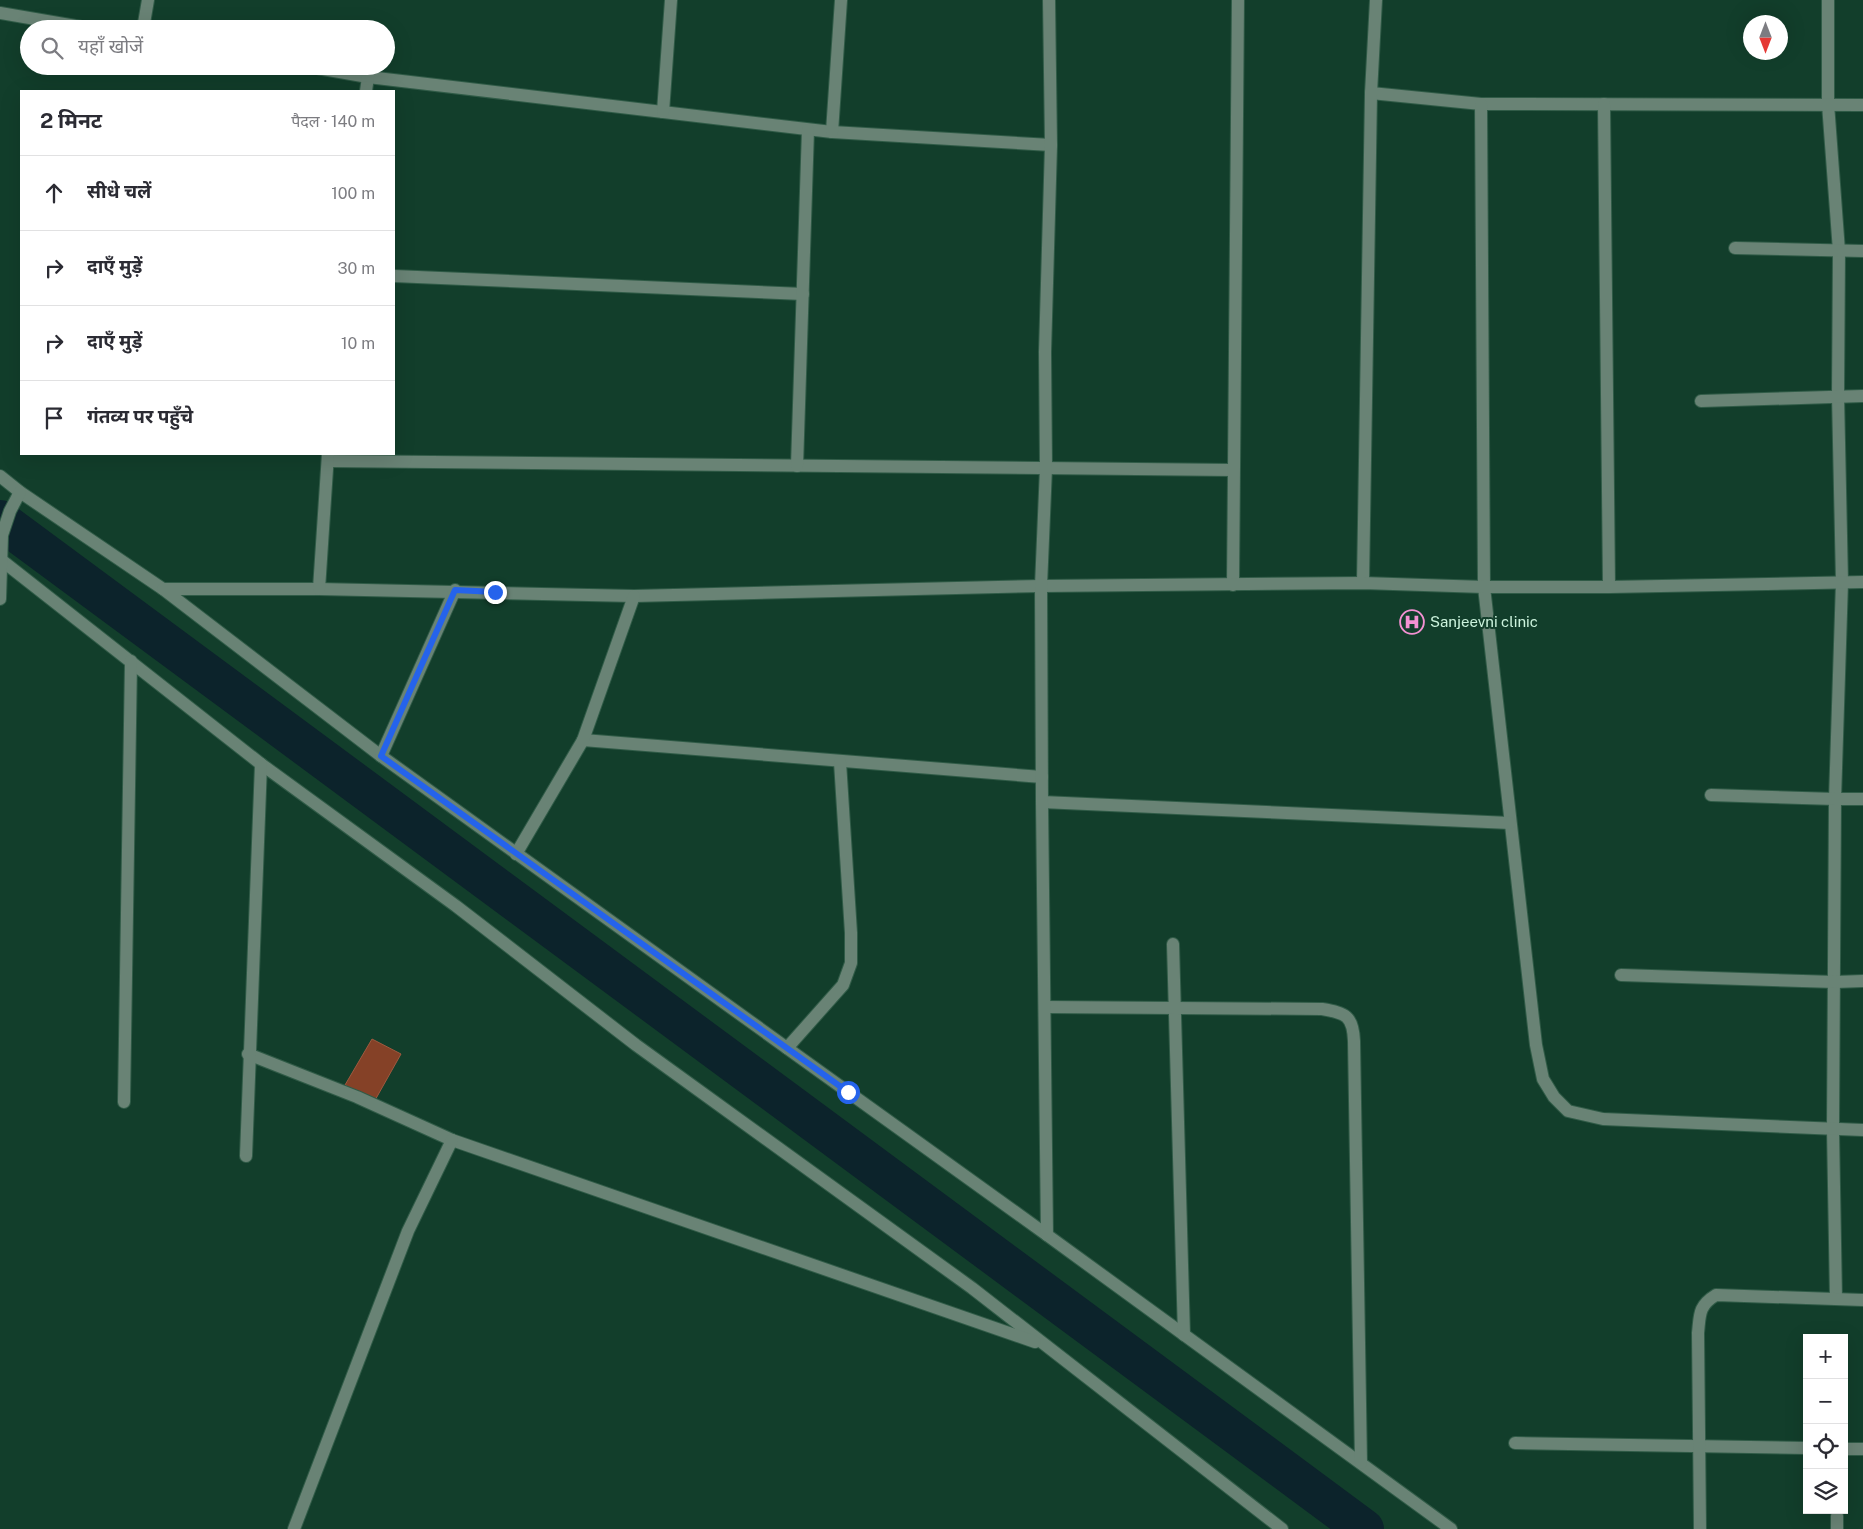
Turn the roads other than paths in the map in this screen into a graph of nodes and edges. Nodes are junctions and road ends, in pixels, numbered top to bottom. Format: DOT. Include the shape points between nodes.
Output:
graph roads {
  1 [pos="148,0"];
  2 [pos="671,0"];
  3 [pos="841,0"];
  4 [pos="1049,0"];
  5 [pos="1238,0"];
  6 [pos="1376,0"];
  7 [pos="1828,0"];
  8 [pos="0,12"];
  9 [pos="44,20"];
  10 [pos="145,20"];
  11 [pos="357,75"];
  12 [pos="368,77"];
  13 [pos="366,90"];
  14 [pos="1371,93"];
  15 [pos="1482,104"];
  16 [pos="1604,104"];
  17 [pos="1828,104"];
  18 [pos="1863,105"];
  19 [pos="664,112"];
  20 [pos="808,130"];
  21 [pos="832,132"];
  22 [pos="1051,145"];
  23 [pos="1735,248"];
  24 [pos="1839,251"];
  25 [pos="1863,251"];
  26 [pos="395,276"];
  27 [pos="802,294"];
  28 [pos="1838,396"];
  29 [pos="1863,396"];
  30 [pos="1702,401"];
  31 [pos="328,458"];
  32 [pos="796,466"];
  33 [pos="1046,468"];
  34 [pos="1233,470"];
  35 [pos="0,476"];
  36 [pos="20,492"];
  37 [pos="1,560"];
  38 [pos="1842,582"];
  39 [pos="1863,582"];
  40 [pos="1362,584"];
  41 [pos="1233,585"];
  42 [pos="1041,586"];
  43 [pos="1484,587"];
  44 [pos="1609,587"];
  45 [pos="318,588"];
  46 [pos="163,589"];
  47 [pos="455,590"];
  48 [pos="634,596"];
  49 [pos="0,599"];
  50 [pos="131,661"];
  51 [pos="582,740"];
  52 [pos="381,756"];
  53 [pos="840,762"];
  54 [pos="261,764"];
  55 [pos="1042,777"];
  56 [pos="1711,795"];
  57 [pos="1835,799"];
  58 [pos="1863,799"];
  59 [pos="1042,802"];
  60 [pos="1510,823"];
  61 [pos="516,854"];
  62 [pos="1173,944"];
  63 [pos="1620,975"];
  64 [pos="1863,981"];
  65 [pos="1835,982"];
  66 [pos="1045,1007"];
  67 [pos="1175,1007"];
  68 [pos="787,1048"];
  69 [pos="248,1054"];
  70 [pos="124,1102"];
  71 [pos="1833,1130"];
  72 [pos="1863,1130"];
  73 [pos="452,1140"];
  74 [pos="246,1156"];
  75 [pos="1048,1235"];
  76 [pos="1836,1299"];
  77 [pos="1863,1300"];
  78 [pos="1184,1335"];
  79 [pos="1044,1345"];
  80 [pos="1515,1443"];
  81 [pos="1699,1446"];
  82 [pos="1803,1448"];
  83 [pos="1848,1449"];
  84 [pos="1863,1449"];
  85 [pos="1361,1463"];
  86 [pos="294,1529"];
  87 [pos="1282,1529"];
  88 [pos="1451,1529"];
  89 [pos="1700,1529"];
  1 -- 10 [label="street"];
  2 -- 19 [label="street"];
  3 -- 21 [label="street"];
  4 -- 22 [label="street"];
  5 -- 34 [label="street"];
  6 -- 14 [label="street"];
  7 -- 17 [label="street"];
  8 -- 9 [label="street"];
  11 -- 12 [label="street"];
  12 -- 13 [label="street"];
  12 -- 19 [label="street"];
  14 -- 15 [label="street"];
  14 -- 40 [label="street"];
  15 -- 16 [label="street"];
  15 -- 43 [label="street"];
  16 -- 17 [label="street"];
  16 -- 44 [label="street"];
  17 -- 18 [label="street"];
  17 -- 24 [label="street"];
  19 -- 20 [label="street"];
  20 -- 21 [label="street"];
  20 -- 27 [label="street"];
  21 -- 22 [label="street"];
  22 -- 33 [label="street" via="1045,352"];
  23 -- 24 [label="street"];
  24 -- 25 [label="street"];
  24 -- 28 [label="street"];
  26 -- 27 [label="street"];
  27 -- 32 [label="street"];
  28 -- 29 [label="street"];
  28 -- 30 [label="street"];
  28 -- 38 [label="street"];
  31 -- 32 [label="street"];
  31 -- 45 [label="street"];
  32 -- 33 [label="street"];
  33 -- 34 [label="street"];
  33 -- 42 [label="street"];
  34 -- 41 [label="street"];
  35 -- 36 [label="street"];
  36 -- 37 [label="street" via="2,535"];
  36 -- 46 [label="street"];
  37 -- 49 [label="street"];
  37 -- 50 [label="street"];
  38 -- 39 [label="street"];
  38 -- 44 [label="street"];
  38 -- 57 [label="street"];
  40 -- 41 [label="street"];
  40 -- 43 [label="street"];
  41 -- 42 [label="street"];
  42 -- 48 [label="street"];
  42 -- 55 [label="street"];
  43 -- 44 [label="street"];
  43 -- 60 [label="street"];
  45 -- 46 [label="street"];
  45 -- 47 [label="street"];
  46 -- 52 [label="street"];
  47 -- 48 [label="street"];
  47 -- 52 [label="street"];
  48 -- 51 [label="street"];
  50 -- 54 [label="street"];
  50 -- 70 [label="street"];
  51 -- 53 [label="street"];
  51 -- 61 [label="street"];
  52 -- 61 [label="street"];
  53 -- 55 [label="street"];
  53 -- 68 [label="street" via="851,963 843,985"];
  54 -- 69 [label="street"];
  54 -- 79 [label="street" via="456,906 636,1046 972,1288"];
  55 -- 59 [label="street"];
  56 -- 57 [label="street"];
  57 -- 58 [label="street"];
  57 -- 65 [label="street"];
  59 -- 60 [label="street"];
  59 -- 66 [label="street"];
  60 -- 71 [label="street" via="1536,1046 1543,1079 1568,1111 1603,1119"];
  61 -- 68 [label="street"];
  62 -- 67 [label="street"];
  63 -- 65 [label="street"];
  64 -- 65 [label="street"];
  65 -- 71 [label="street"];
  66 -- 67 [label="street"];
  66 -- 75 [label="street"];
  67 -- 78 [label="street"];
  67 -- 85 [label="street" via="1322,1009 1349,1018 1353,1026"];
  68 -- 75 [label="street"];
  69 -- 73 [label="street" via="357,1097"];
  69 -- 74 [label="street"];
  71 -- 72 [label="street"];
  71 -- 76 [label="street"];
  73 -- 79 [label="street"];
  73 -- 86 [label="street" via="408,1231"];
  75 -- 78 [label="street"];
  76 -- 77 [label="street"];
  76 -- 81 [label="street" via="1716,1296 1706,1301 1700,1311 1698,1334"];
  78 -- 85 [label="street"];
  79 -- 87 [label="street"];
  80 -- 81 [label="street"];
  81 -- 82 [label="street"];
  81 -- 89 [label="street"];
  83 -- 84 [label="street"];
  85 -- 88 [label="street"];
}
